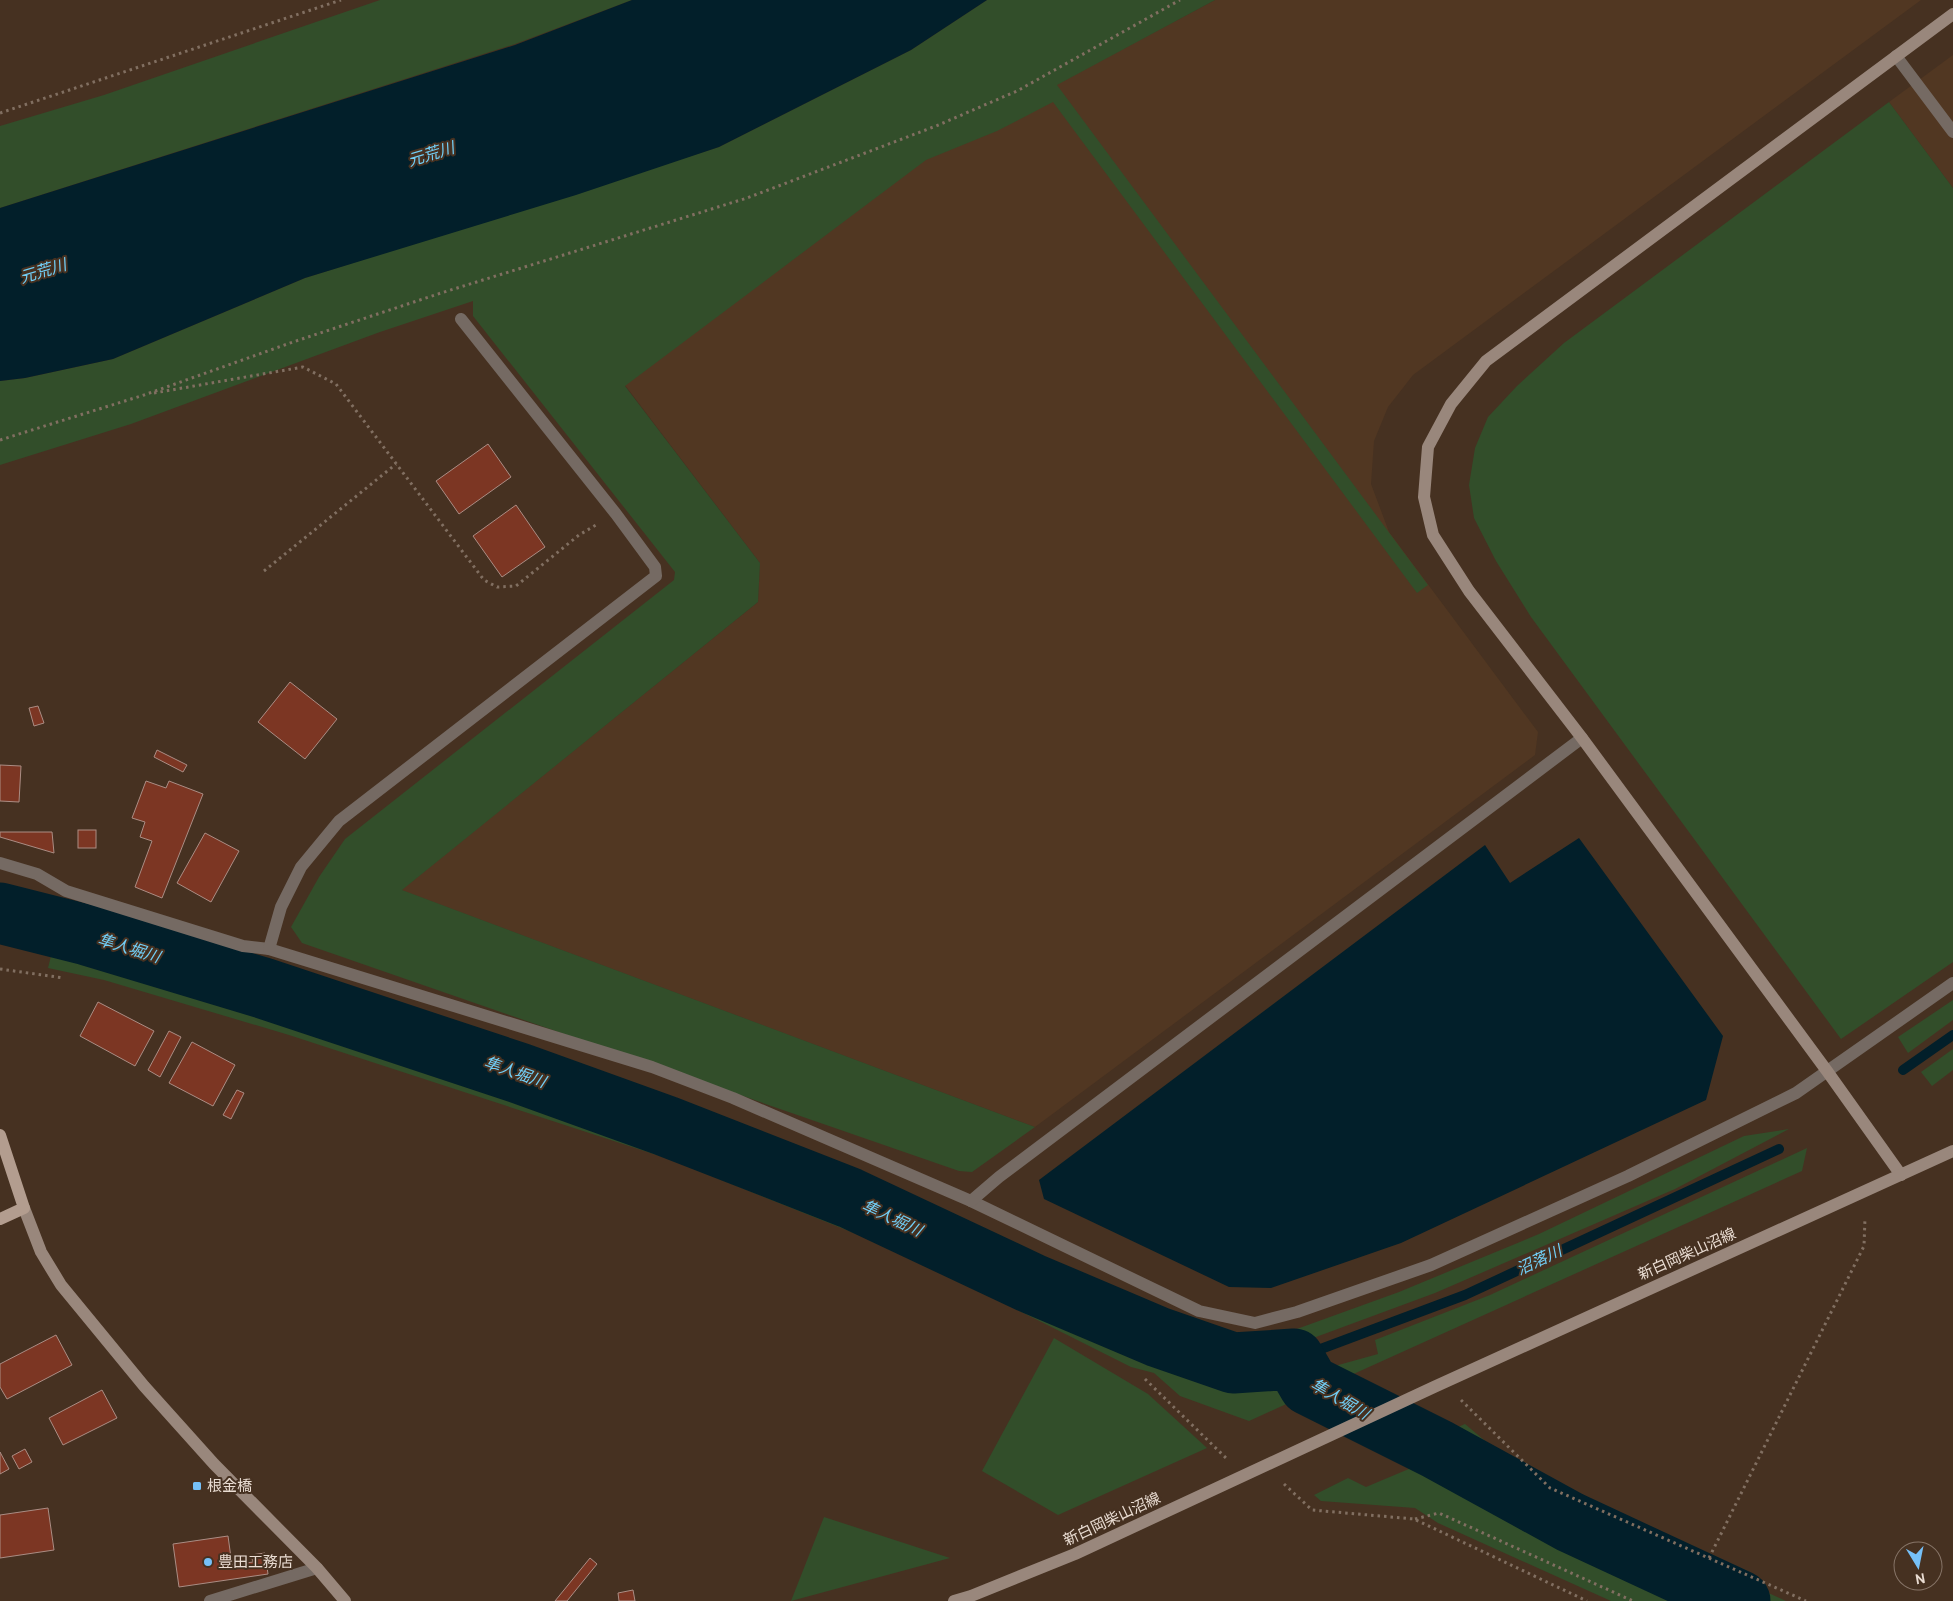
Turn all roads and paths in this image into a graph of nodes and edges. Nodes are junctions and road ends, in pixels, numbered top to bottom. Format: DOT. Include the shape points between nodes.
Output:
graph roads {
  1 [pos="341,0"];
  2 [pos="1180,0"];
  3 [pos="1953,14"];
  4 [pos="1896,56"];
  5 [pos="0,113"];
  6 [pos="1953,132"];
  7 [pos="461,319"];
  8 [pos="144,395"];
  9 [pos="0,440"];
  10 [pos="396,464"];
  11 [pos="616,514"];
  12 [pos="264,571"];
  13 [pos="1582,738"];
  14 [pos="0,863"];
  15 [pos="269,949"];
  16 [pos="0,969"];
  17 [pos="64,978"];
  18 [pos="1953,983"];
  19 [pos="1827,1071"];
  20 [pos="0,1135"];
  21 [pos="1953,1151"];
  22 [pos="1901,1175"];
  23 [pos="1865,1191"];
  24 [pos="971,1201"];
  25 [pos="24,1208"];
  26 [pos="0,1219"];
  27 [pos="1145,1379"];
  28 [pos="1439,1385"];
  29 [pos="1265,1467"];
  30 [pos="1244,1476"];
  31 [pos="1414,1519"];
  32 [pos="1709,1558"];
  33 [pos="317,1568"];
  34 [pos="210,1601"];
  35 [pos="345,1601"];
  36 [pos="954,1601"];
  37 [pos="1587,1601"];
  38 [pos="1633,1601"];
  39 [pos="1806,1601"];
  1 -- 5 [label="path"];
  2 -- 8 [label="path" via="1017,91 747,198 441,293"];
  3 -- 4 [label="street"];
  4 -- 6 [label="street"];
  4 -- 13 [label="street" via="1486,361 1451,404 1428,447 1424,497 1433,535 1469,591"];
  7 -- 11 [label="street"];
  8 -- 9 [label="path"];
  8 -- 10 [label="path" via="303,366 336,384"];
  10 -- 11 [label="path" via="484,580 497,587 516,586 578,535"];
  10 -- 12 [label="path"];
  11 -- 15 [label="street" via="656,567 656,576 339,821 301,867 282,907"];
  13 -- 19 [label="street"];
  13 -- 24 [label="street"];
  14 -- 15 [label="street" via="37,874 66,891 243,946"];
  15 -- 24 [label="street" via="652,1067 742,1102"];
  16 -- 17 [label="path"];
  18 -- 19 [label="street"];
  19 -- 22 [label="street"];
  19 -- 24 [label="street" via="1796,1093 1628,1176 1431,1264 1297,1312 1255,1323 1199,1311"];
  20 -- 25 [label="main road"];
  21 -- 22 [label="street, 新白岡柴山沼線"];
  22 -- 23 [label="street, 新白岡柴山沼線"];
  23 -- 28 [label="street, 新白岡柴山沼線"];
  23 -- 32 [label="path" via="1864,1246"];
  25 -- 26 [label="main road"];
  25 -- 33 [label="street" via="41,1252 61,1285 144,1386 214,1464"];
  27 -- 30 [label="path"];
  28 -- 29 [label="street, 新白岡柴山沼線"];
  28 -- 32 [label="path" via="1550,1488"];
  29 -- 30 [label="street, 新白岡柴山沼線"];
  29 -- 31 [label="path" via="1312,1510"];
  30 -- 36 [label="street, 新白岡柴山沼線" via="1075,1554"];
  31 -- 37 [label="path"];
  31 -- 38 [label="path" via="1439,1513"];
  32 -- 39 [label="path"];
  33 -- 34 [label="street"];
  33 -- 35 [label="street"];
}
